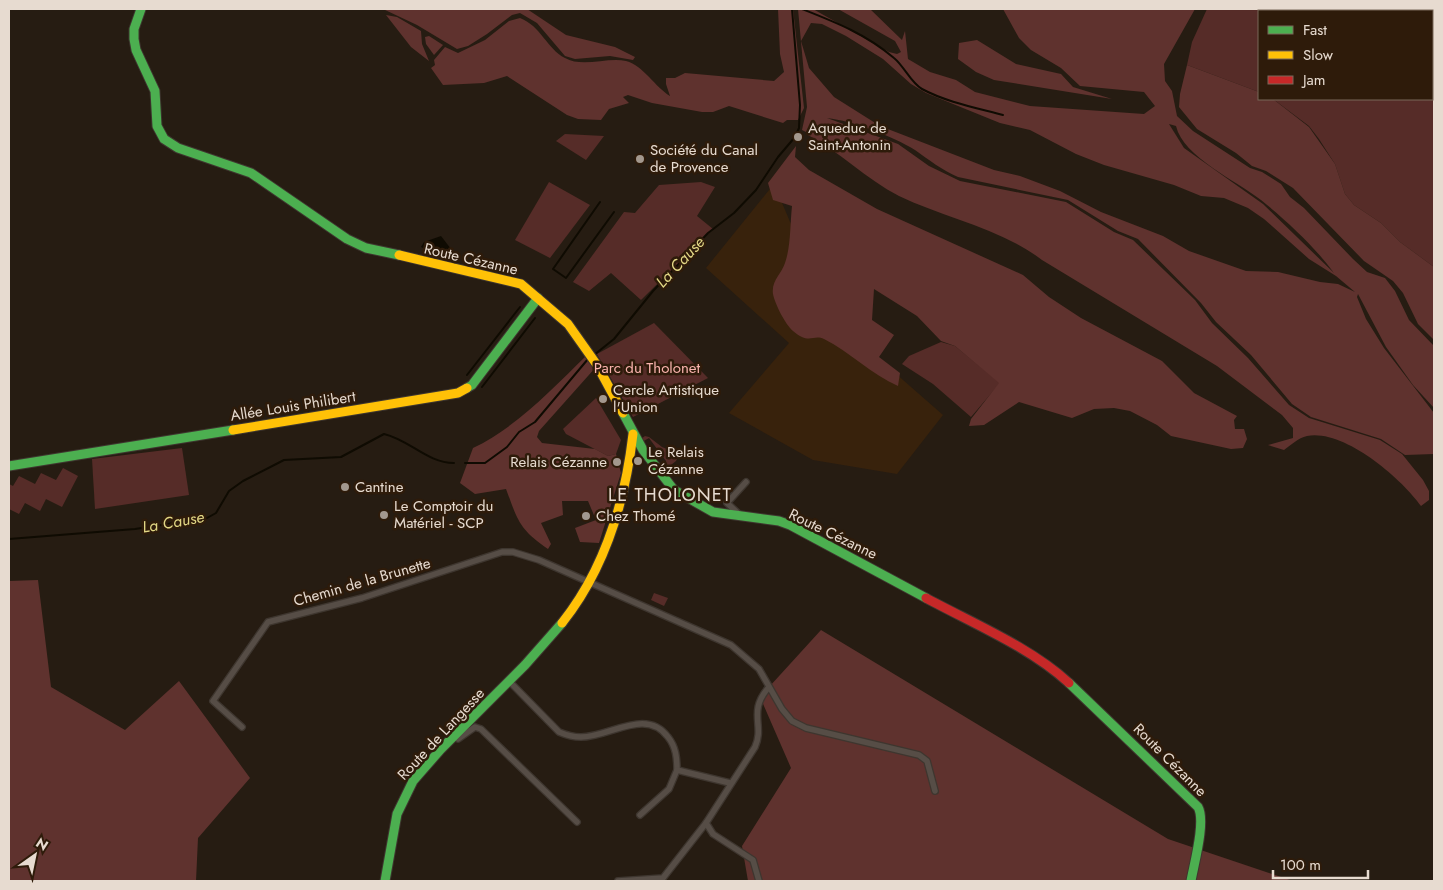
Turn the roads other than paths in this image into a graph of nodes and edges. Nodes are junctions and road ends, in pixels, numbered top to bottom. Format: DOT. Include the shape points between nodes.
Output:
graph roads {
  1 [pos="141,9"];
  2 [pos="538,298"];
  3 [pos="633,433"];
  4 [pos="9,466"];
  5 [pos="746,482"];
  6 [pos="742,518"];
  7 [pos="590,582"];
  8 [pos="509,681"];
  9 [pos="769,687"];
  10 [pos="242,727"];
  11 [pos="455,737"];
  12 [pos="678,770"];
  13 [pos="730,783"];
  14 [pos="936,790"];
  15 [pos="640,815"];
  16 [pos="577,822"];
  17 [pos="706,823"];
  18 [pos="385,881"];
  19 [pos="618,881"];
  20 [pos="759,881"];
  21 [pos="1191,881"];
  1 -- 2 [label="street, Route Cézanne" via="134,29 136,50 155,91 159,130 168,143 250,173 359,245 510,279"];
  2 -- 3 [label="street, Route Cézanne" via="562,318 591,354"];
  2 -- 4 [label="street, Allée Louis Philibert" via="472,385 458,392"];
  3 -- 6 [label="street, Route Cézanne" via="674,490 713,512"];
  3 -- 7 [label="street, Route de Langesse" via="631,457 612,526"];
  5 -- 6 [label="street" via="727,503"];
  6 -- 21 [label="street, Route Cézanne" via="790,526 1056,671 1198,807 1201,822"];
  7 -- 8 [label="street, Route de Langesse" via="562,621"];
  7 -- 9 [label="street" via="731,645 755,663"];
  7 -- 10 [label="street, Chemin de la Brunette" via="539,560 506,552 362,598 268,622 213,701"];
  8 -- 11 [label="street, Route de Langesse"];
  8 -- 12 [label="street" via="555,728 569,736 589,736 639,723 657,726 672,741"];
  9 -- 13 [label="street" via="758,703 757,742"];
  9 -- 14 [label="street" via="782,709 799,725 923,757"];
  11 -- 16 [label="street" via="458,739 475,727 481,729"];
  11 -- 18 [label="street, Route de Langesse" via="415,780 401,801"];
  12 -- 13 [label="street"];
  12 -- 15 [label="street" via="669,789"];
  13 -- 17 [label="street"];
  17 -- 19 [label="street" via="663,878"];
  17 -- 20 [label="street" via="713,834 753,860"];
}
